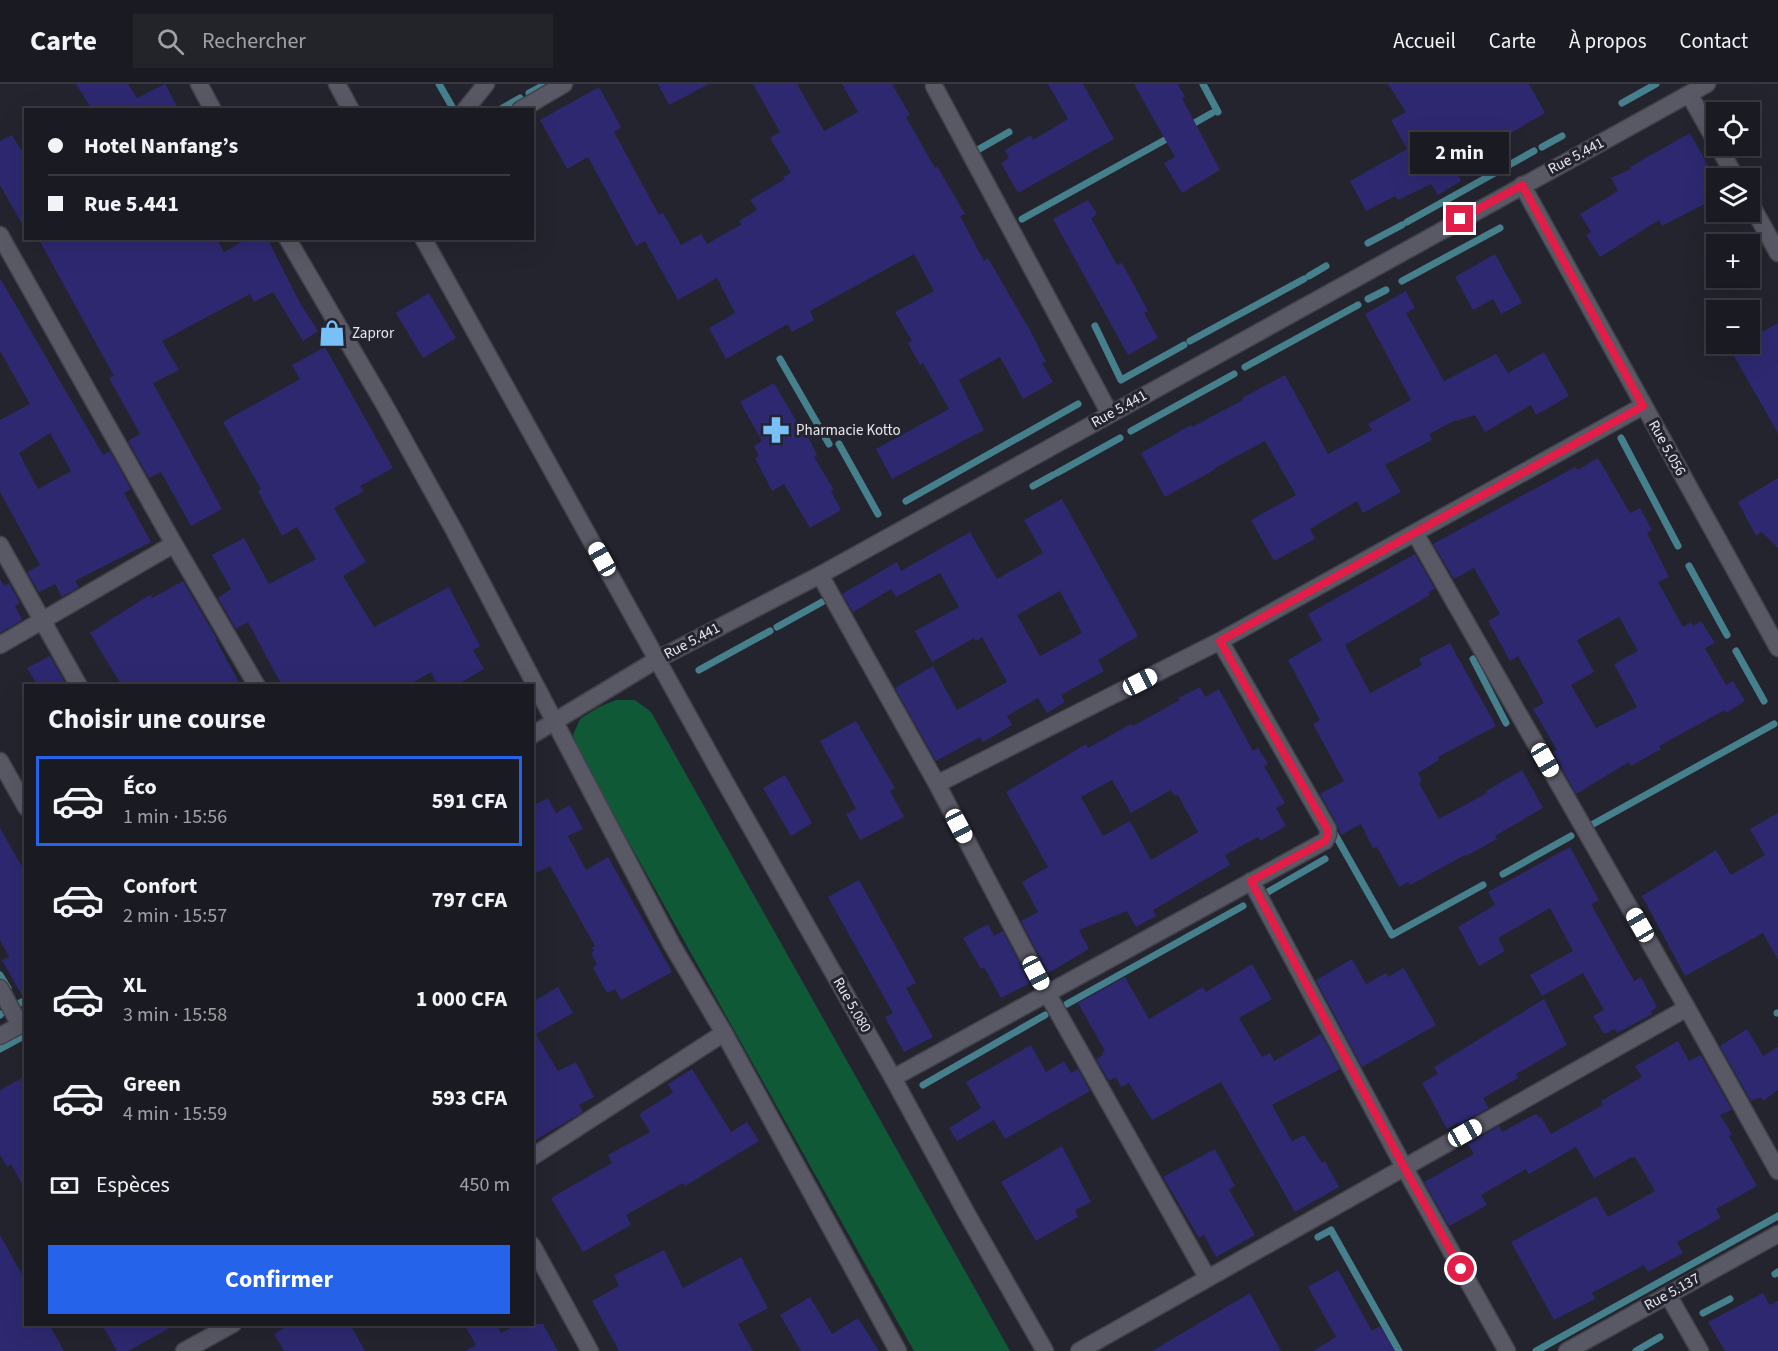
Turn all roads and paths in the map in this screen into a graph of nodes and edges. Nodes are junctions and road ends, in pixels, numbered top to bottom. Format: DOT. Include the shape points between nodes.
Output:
graph roads {
  1 [pos="199,84"];
  2 [pos="337,84"];
  3 [pos="486,84"];
  4 [pos="564,84"];
  5 [pos="1707,84"];
  6 [pos="934,86"];
  7 [pos="1689,94"];
  8 [pos="212,108"];
  9 [pos="350,108"];
  10 [pos="467,108"];
  11 [pos="523,108"];
  12 [pos="1706,124"];
  13 [pos="1522,185"];
  14 [pos="1760,221"];
  15 [pos="0,235"];
  16 [pos="288,240"];
  17 [pos="424,240"];
  18 [pos="1778,253"];
  19 [pos="1643,406"];
  20 [pos="1110,414"];
  21 [pos="1415,533"];
  22 [pos="174,544"];
  23 [pos="0,545"];
  24 [pos="820,574"];
  25 [pos="42,621"];
  26 [pos="1220,641"];
  27 [pos="0,645"];
  28 [pos="1778,648"];
  29 [pos="658,659"];
  30 [pos="78,684"];
  31 [pos="256,684"];
  32 [pos="556,722"];
  33 [pos="534,734"];
  34 [pos="0,761"];
  35 [pos="937,784"];
  36 [pos="24,803"];
  37 [pos="1251,881"];
  38 [pos="0,988"];
  39 [pos="1047,993"];
  40 [pos="1688,1008"];
  41 [pos="23,1023"];
  42 [pos="724,1033"];
  43 [pos="0,1036"];
  44 [pos="893,1078"];
  45 [pos="534,1156"];
  46 [pos="1404,1167"];
  47 [pos="1778,1171"];
  48 [pos="1778,1234"];
  49 [pos="534,1249"];
  50 [pos="1207,1277"];
  51 [pos="1668,1294"];
  52 [pos="229,1326"];
  53 [pos="184,1351"];
  54 [pos="590,1351"];
  55 [pos="898,1351"];
  56 [pos="1045,1351"];
  57 [pos="1079,1351"];
  58 [pos="1507,1351"];
  59 [pos="1567,1351"];
  60 [pos="1700,1351"];
  1 -- 8 [label="street"];
  2 -- 9 [label="street"];
  3 -- 10 [label="street"];
  4 -- 11 [label="street"];
  5 -- 7 [label="street, Rue 5.441"];
  6 -- 20 [label="street"];
  7 -- 12 [label="street"];
  7 -- 13 [label="street, Rue 5.441"];
  13 -- 19 [label="street, Rue 5.056"];
  13 -- 20 [label="street, Rue 5.441"];
  14 -- 18 [label="street"];
  15 -- 22 [label="street"];
  16 -- 32 [label="street" via="389,414"];
  17 -- 29 [label="street, Rue 5.080"];
  19 -- 21 [label="street"];
  19 -- 28 [label="street, Rue 5.056"];
  20 -- 24 [label="street, Rue 5.441"];
  21 -- 26 [label="street"];
  21 -- 40 [label="street"];
  22 -- 25 [label="street"];
  22 -- 31 [label="street"];
  23 -- 25 [label="street"];
  24 -- 29 [label="street, Rue 5.441"];
  24 -- 35 [label="street"];
  25 -- 27 [label="street"];
  25 -- 30 [label="street"];
  26 -- 35 [label="street"];
  26 -- 37 [label="street" via="1328,830 1325,841"];
  29 -- 32 [label="street, Rue 5.441"];
  29 -- 44 [label="street, Rue 5.080"];
  32 -- 33 [label="street, Rue 5.441"];
  32 -- 42 [label="street" via="672,945"];
  34 -- 36 [label="street"];
  35 -- 39 [label="street"];
  37 -- 39 [label="street"];
  37 -- 46 [label="street"];
  38 -- 41 [label="street"];
  39 -- 44 [label="street"];
  39 -- 50 [label="street"];
  40 -- 46 [label="street"];
  40 -- 47 [label="street"];
  41 -- 43 [label="street"];
  42 -- 45 [label="street"];
  42 -- 55 [label="street"];
  44 -- 56 [label="street, Rue 5.080"];
  46 -- 50 [label="street"];
  46 -- 58 [label="street"];
  48 -- 51 [label="street, Rue 5.137"];
  49 -- 54 [label="street"];
  50 -- 57 [label="street"];
  51 -- 59 [label="street, Rue 5.137"];
  51 -- 60 [label="street"];
  52 -- 53 [label="street"];
}
